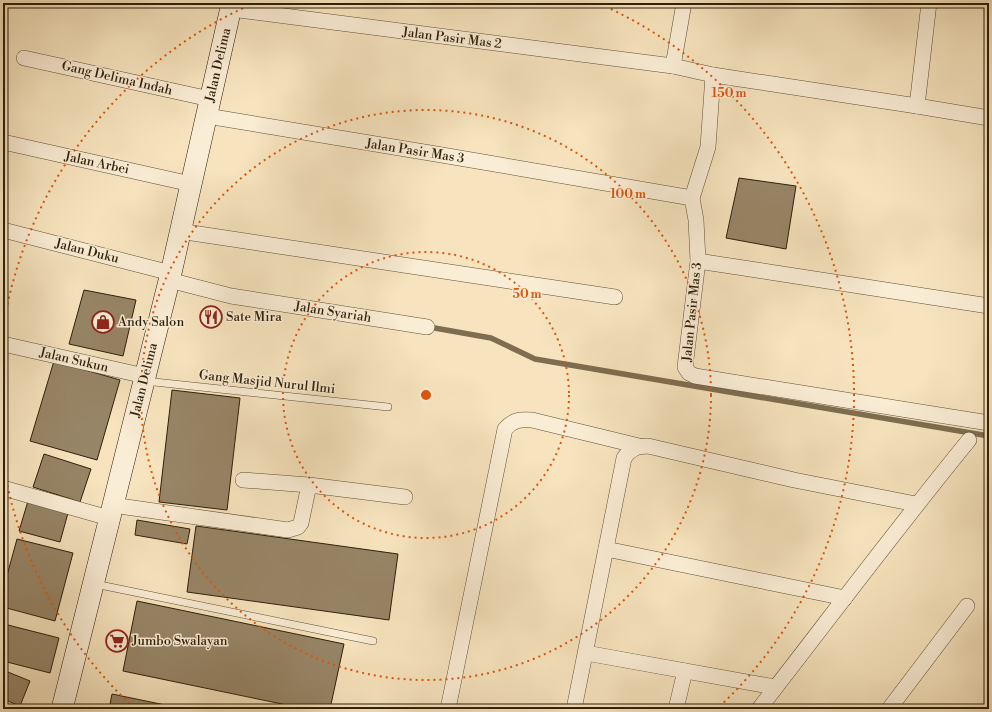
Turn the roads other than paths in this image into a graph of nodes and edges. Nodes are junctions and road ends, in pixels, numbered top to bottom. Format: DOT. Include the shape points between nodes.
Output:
graph roads {
  1 [pos="684,3"];
  2 [pos="929,3"];
  3 [pos="231,6"];
  4 [pos="24,58"];
  5 [pos="673,66"];
  6 [pos="713,75"];
  7 [pos="917,106"];
  8 [pos="208,108"];
  9 [pos="989,118"];
  10 [pos="3,142"];
  11 [pos="191,184"];
  12 [pos="692,198"];
  13 [pos="3,230"];
  14 [pos="179,230"];
  15 [pos="698,261"];
  16 [pos="170,277"];
  17 [pos="614,297"];
  18 [pos="989,306"];
  19 [pos="427,327"];
  20 [pos="3,344"];
  21 [pos="145,379"];
  22 [pos="388,407"];
  23 [pos="989,423"];
  24 [pos="969,440"];
  25 [pos="639,446"];
  26 [pos="243,480"];
  27 [pos="309,485"];
  28 [pos="3,488"];
  29 [pos="405,497"];
  30 [pos="916,504"];
  31 [pos="111,512"];
  32 [pos="606,549"];
  33 [pos="93,583"];
  34 [pos="845,598"];
  35 [pos="967,606"];
  36 [pos="373,641"];
  37 [pos="586,653"];
  38 [pos="685,671"];
  39 [pos="776,687"];
  40 [pos="62,709"];
  41 [pos="448,709"];
  42 [pos="574,709"];
  43 [pos="676,709"];
  44 [pos="758,709"];
  45 [pos="889,709"];
  1 -- 5 [label="street"];
  2 -- 7 [label="street"];
  3 -- 5 [label="street, Jalan Pasir Mas 2"];
  3 -- 8 [label="main road, Jalan Delima"];
  4 -- 8 [label="street, Gang Delima Indah"];
  5 -- 6 [label="street, Jalan Pasir Mas 2"];
  6 -- 7 [label="street, Jalan Pasir Mas 2"];
  6 -- 12 [label="street" via="708,147"];
  7 -- 9 [label="street, Jalan Pasir Mas 2"];
  8 -- 11 [label="main road, Jalan Delima"];
  8 -- 12 [label="street, Jalan Pasir Mas 3" via="436,154"];
  10 -- 11 [label="street, Jalan Arbei"];
  11 -- 14 [label="main road, Jalan Delima"];
  12 -- 15 [label="street, Jalan Pasir Mas 3"];
  13 -- 16 [label="street, Jalan Duku"];
  14 -- 16 [label="main road, Jalan Delima"];
  14 -- 17 [label="street"];
  15 -- 18 [label="street"];
  15 -- 23 [label="street, Jalan Pasir Mas 3" via="685,367 689,373"];
  16 -- 19 [label="street, Jalan Syariah" via="231,296"];
  16 -- 21 [label="main road, Jalan Delima"];
  20 -- 21 [label="street, Jalan Sukun"];
  21 -- 22 [label="lane, Gang Masjid Nurul Ilmi"];
  21 -- 31 [label="main road, Jalan Delima"];
  24 -- 30 [label="street"];
  25 -- 30 [label="street" via="659,448 794,480"];
  25 -- 32 [label="street" via="624,458"];
  25 -- 41 [label="street" via="532,420 511,422 505,429"];
  26 -- 27 [label="street"];
  27 -- 29 [label="street"];
  27 -- 31 [label="street" via="301,523 298,527 288,530"];
  28 -- 31 [label="street"];
  30 -- 34 [label="street"];
  31 -- 33 [label="main road, Jalan Delima"];
  32 -- 34 [label="street"];
  32 -- 37 [label="street"];
  33 -- 36 [label="lane"];
  33 -- 40 [label="main road, Jalan Delima"];
  34 -- 39 [label="street"];
  35 -- 45 [label="street"];
  37 -- 38 [label="street"];
  37 -- 42 [label="street"];
  38 -- 39 [label="street"];
  38 -- 43 [label="street"];
  39 -- 44 [label="street"];
}
